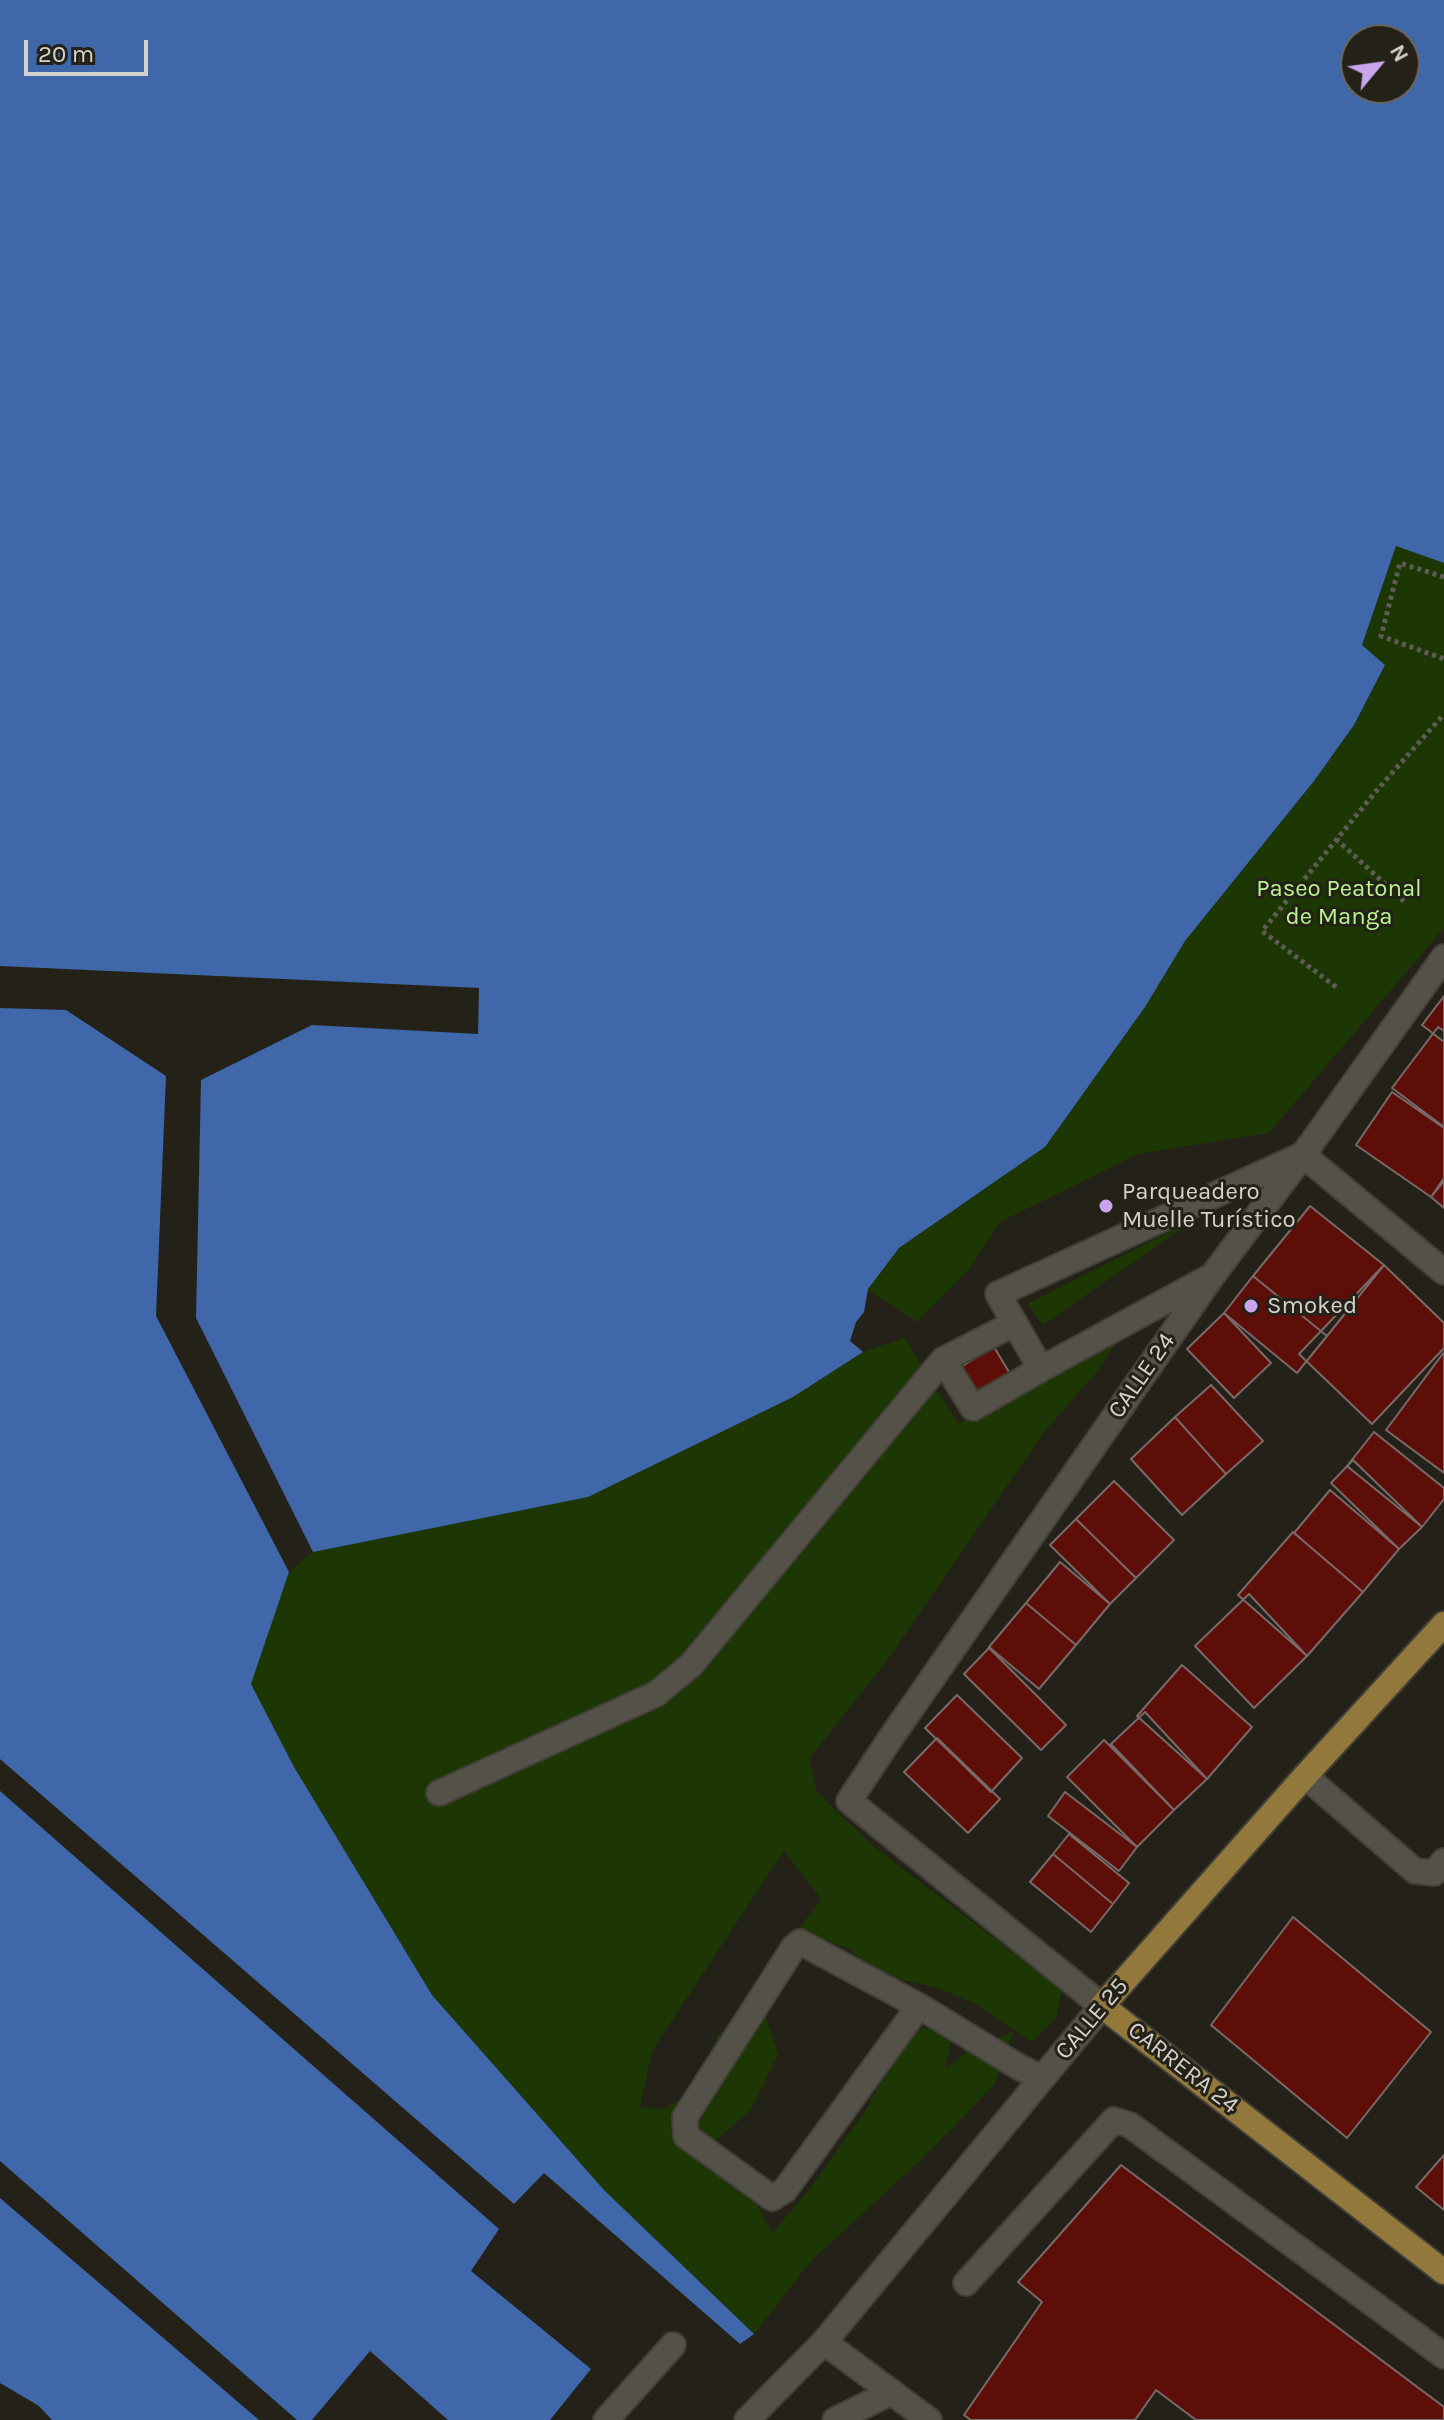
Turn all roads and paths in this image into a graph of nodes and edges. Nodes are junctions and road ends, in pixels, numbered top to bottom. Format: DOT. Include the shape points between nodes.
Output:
graph roads {
  1 [pos="1444,577"];
  2 [pos="1444,659"];
  3 [pos="1444,714"];
  4 [pos="1336,839"];
  5 [pos="1406,903"];
  6 [pos="1444,957"];
  7 [pos="1336,987"];
  8 [pos="1303,1155"];
  9 [pos="1444,1272"];
  10 [pos="1213,1275"];
  11 [pos="1015,1323"];
  12 [pos="943,1360"];
  13 [pos="1041,1369"];
  14 [pos="1444,1624"];
  15 [pos="1305,1776"];
  16 [pos="439,1793"];
  17 [pos="849,1801"];
  18 [pos="1444,1861"];
  19 [pos="919,2006"];
  20 [pos="1102,2006"];
  21 [pos="1042,2078"];
  22 [pos="1444,2272"];
  23 [pos="966,2283"];
  24 [pos="824,2342"];
  25 [pos="673,2345"];
  26 [pos="1444,2356"];
  27 [pos="892,2392"];
  28 [pos="606,2420"];
  29 [pos="747,2420"];
  30 [pos="835,2420"];
  31 [pos="929,2420"];
  1 -- 2 [label="path" via="1400,563 1381,636"];
  3 -- 4 [label="path"];
  4 -- 5 [label="path"];
  4 -- 7 [label="path" via="1262,931"];
  6 -- 8 [label="street, CALLE 24"];
  8 -- 9 [label="street"];
  8 -- 10 [label="street, CALLE 24"];
  8 -- 11 [label="street" via="998,1294"];
  10 -- 13 [label="street"];
  10 -- 17 [label="street, CALLE 24"];
  11 -- 12 [label="street"];
  11 -- 13 [label="street"];
  12 -- 13 [label="street" via="973,1408"];
  12 -- 16 [label="street" via="691,1665 656,1694"];
  14 -- 15 [label="main road, CALLE 25"];
  15 -- 18 [label="street" via="1415,1871 1434,1873"];
  15 -- 20 [label="main road, CALLE 25"];
  17 -- 20 [label="street, CARRERA 24"];
  19 -- 19 [label="street" via="800,1942 685,2117 686,2136 772,2198 785,2190"];
  19 -- 21 [label="street"];
  20 -- 21 [label="street, CALLE 25"];
  20 -- 22 [label="main road, CARRERA 24"];
  21 -- 24 [label="street, CALLE 25"];
  23 -- 26 [label="street" via="1114,2120 1130,2125"];
  24 -- 27 [label="street"];
  24 -- 29 [label="street, CALLE 25"];
  25 -- 28 [label="street"];
  27 -- 30 [label="street"];
  27 -- 31 [label="street"];
}
